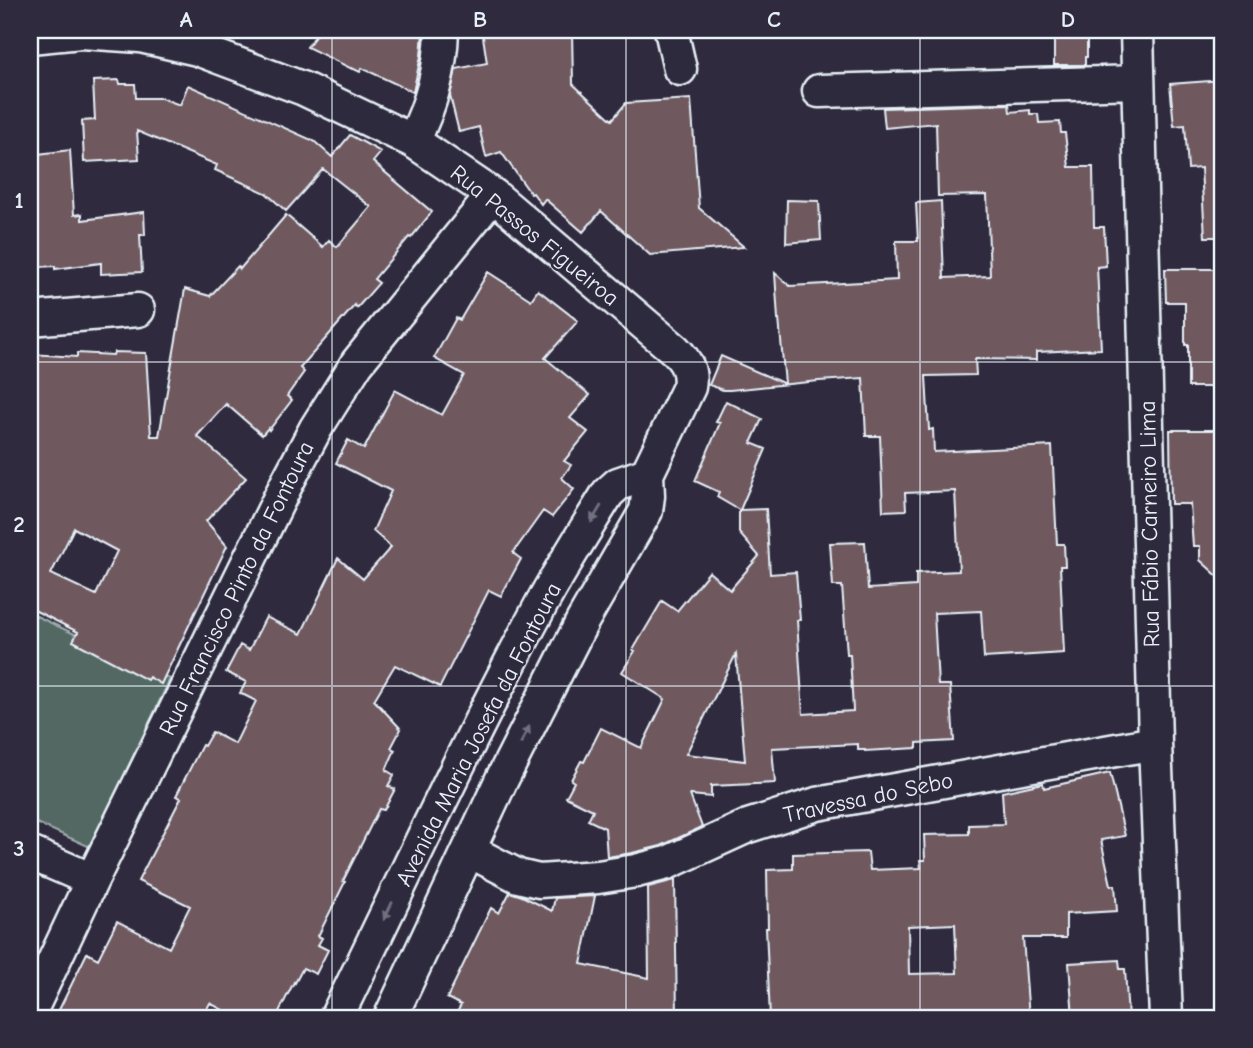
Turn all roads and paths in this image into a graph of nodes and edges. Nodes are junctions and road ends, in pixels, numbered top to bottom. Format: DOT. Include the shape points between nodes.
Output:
graph roads {
  1 [pos="442,30"];
  2 [pos="671,30"];
  3 [pos="1137,30"];
  4 [pos="30,37"];
  5 [pos="680,69"];
  6 [pos="1138,82"];
  7 [pos="820,91"];
  8 [pos="413,141"];
  9 [pos="493,195"];
  10 [pos="138,310"];
  11 [pos="30,319"];
  12 [pos="675,350"];
  13 [pos="647,474"];
  14 [pos="543,601"];
  15 [pos="583,620"];
  16 [pos="1155,743"];
  17 [pos="460,760"];
  18 [pos="502,781"];
  19 [pos="470,851"];
  20 [pos="30,853"];
  21 [pos="92,880"];
  22 [pos="30,1012"];
  23 [pos="335,1018"];
  24 [pos="390,1018"];
  25 [pos="1166,1018"];
  1 -- 8 [label="street" via="434,86"];
  2 -- 5 [label="street"];
  3 -- 6 [label="street, Rua Fábio Carneiro Lima"];
  4 -- 8 [label="street, Rua Passos Figueiroa" via="81,32 128,35 197,49 304,89"];
  6 -- 7 [label="street"];
  6 -- 16 [label="street, Rua Fábio Carneiro Lima"];
  8 -- 9 [label="street, Rua Passos Figueiroa"];
  9 -- 12 [label="street, Rua Passos Figueiroa"];
  9 -- 21 [label="street, Rua Francisco Pinto da Fontoura" via="357,363 316,428"];
  10 -- 11 [label="street"];
  12 -- 13 [label="street, Avenida Maria Josefa da Fontoura" via="689,370 689,387"];
  13 -- 14 [label="street, Avenida Maria Josefa da Fontoura, one-way" via="618,484 608,493"];
  13 -- 15 [label="street, Avenida Maria Josefa da Fontoura" via="646,511"];
  14 -- 15 [label="street"];
  14 -- 17 [label="street, Avenida Maria Josefa da Fontoura"];
  18 -- 15 [label="street, Avenida Maria Josefa da Fontoura, one-way"];
  16 -- 19 [label="street, Travessa do Sebo" via="817,804 748,826 667,863 598,877 539,881 518,876"];
  16 -- 25 [label="street, Rua Fábio Carneiro Lima"];
  17 -- 18 [label="street"];
  17 -- 23 [label="street, Avenida Maria Josefa da Fontoura, one-way"];
  18 -- 19 [label="street, Avenida Maria Josefa da Fontoura"];
  19 -- 24 [label="street, Avenida Maria Josefa da Fontoura"];
  20 -- 21 [label="street"];
  21 -- 22 [label="street, Rua Francisco Pinto da Fontoura"];
}
